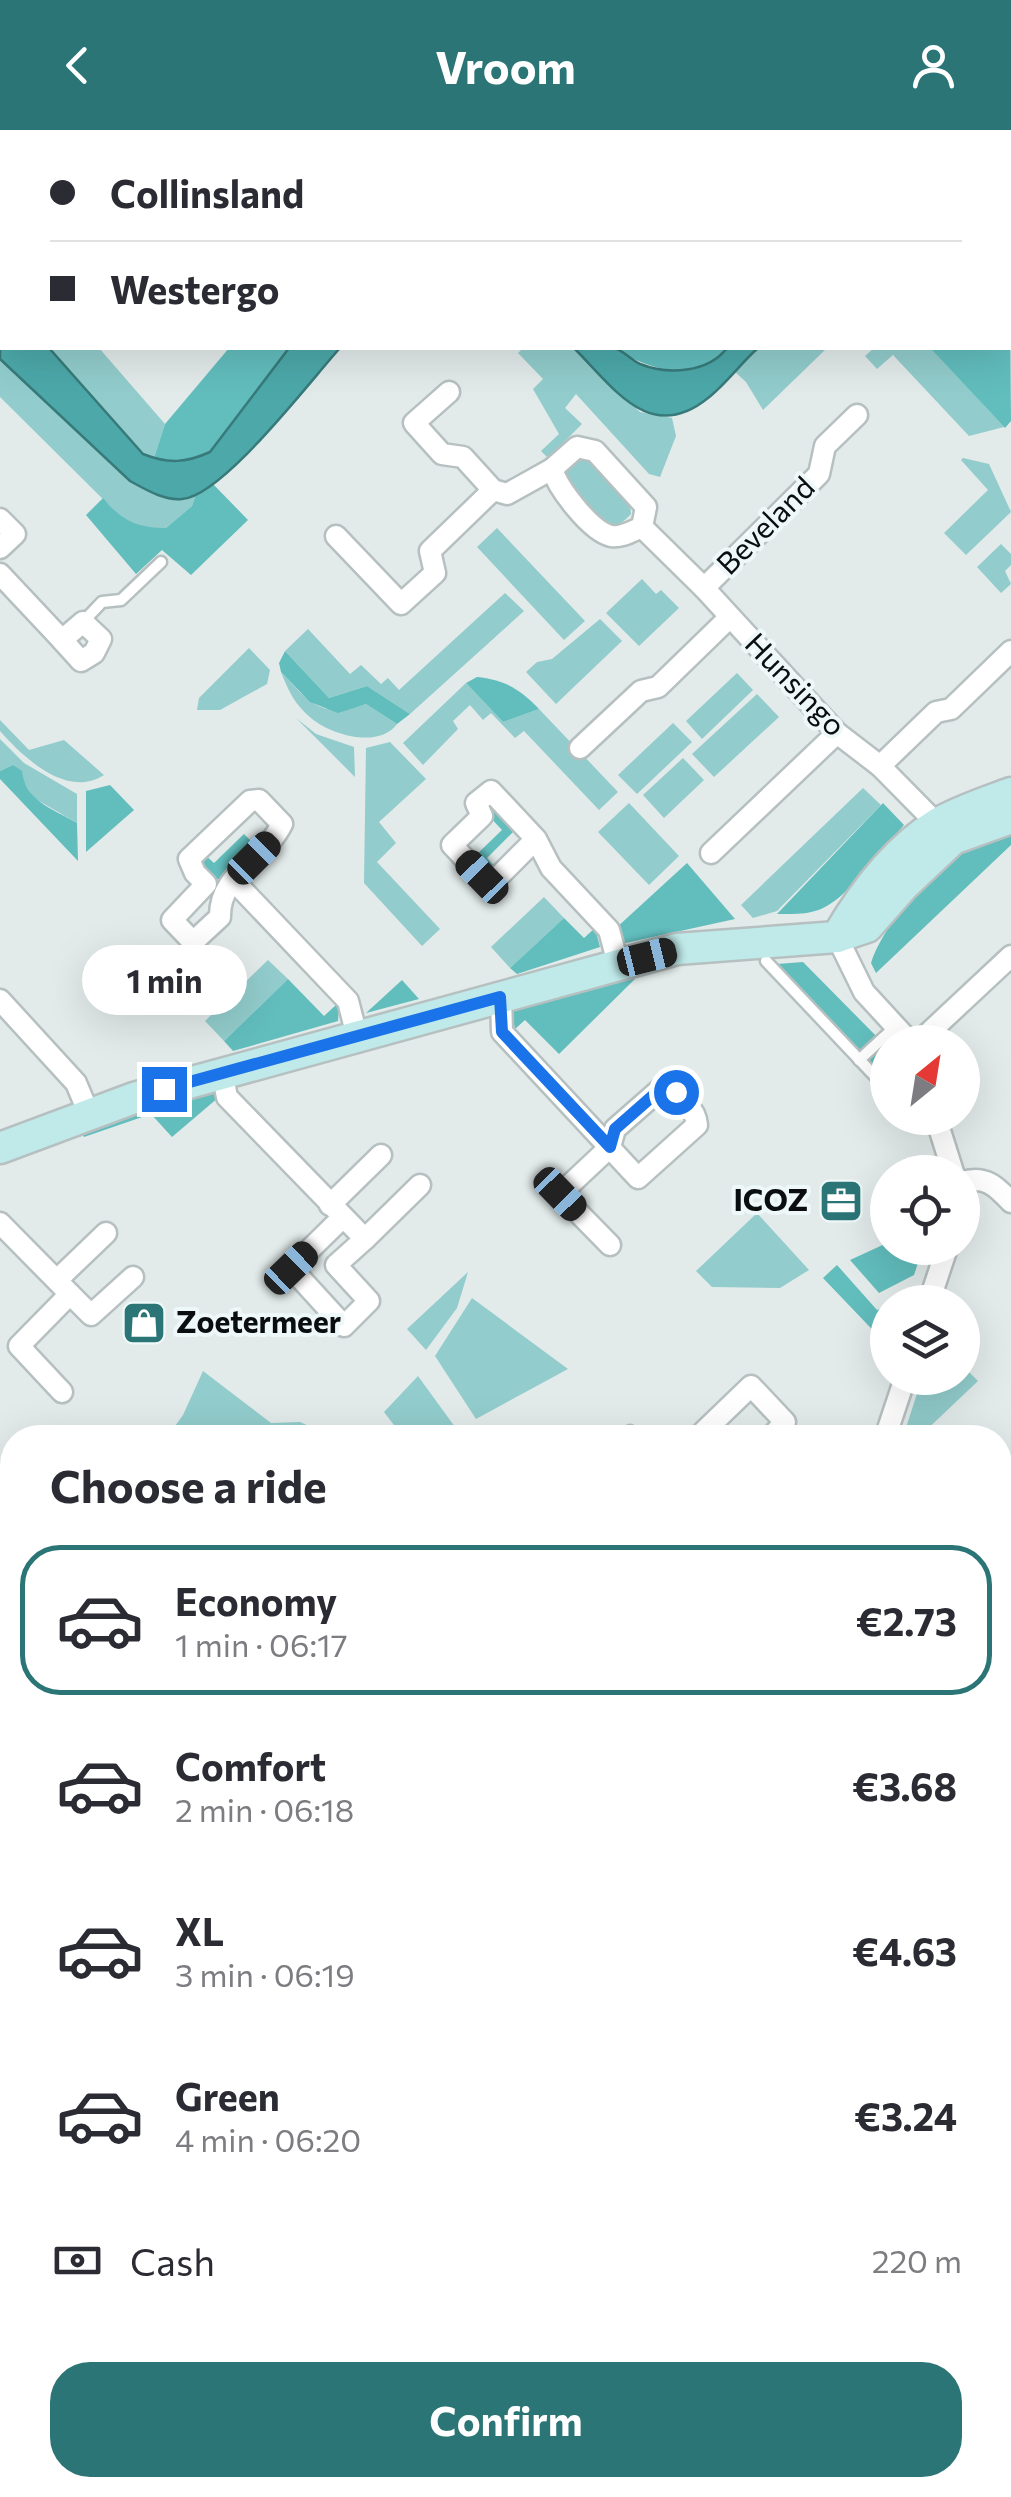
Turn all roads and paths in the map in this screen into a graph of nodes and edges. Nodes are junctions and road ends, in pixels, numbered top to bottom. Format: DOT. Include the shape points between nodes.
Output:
graph roads {
  1 [pos="449,392"];
  2 [pos="858,415"];
  3 [pos="552,469"];
  4 [pos="493,490"];
  5 [pos="0,519"];
  6 [pos="642,527"];
  7 [pos="336,536"];
  8 [pos="0,548"];
  9 [pos="161,562"];
  10 [pos="0,574"];
  11 [pos="704,588"];
  12 [pos="730,617"];
  13 [pos="84,622"];
  14 [pos="62,640"];
  15 [pos="1011,651"];
  16 [pos="837,732"];
  17 [pos="580,748"];
  18 [pos="880,766"];
  19 [pos="1011,793"];
  20 [pos="1011,818"];
  21 [pos="945,832"];
  22 [pos="536,839"];
  23 [pos="711,854"];
  24 [pos="232,880"];
  25 [pos="837,937"];
  26 [pos="1011,956"];
  27 [pos="766,962"];
  28 [pos="618,964"];
  29 [pos="500,997"];
  30 [pos="3,1007"];
  31 [pos="894,1025"];
  32 [pos="936,1025"];
  33 [pos="357,1036"];
  34 [pos="870,1054"];
  35 [pos="859,1060"];
  36 [pos="870,1071"];
  37 [pos="222,1072"];
  38 [pos="89,1114"];
  39 [pos="610,1147"];
  40 [pos="0,1148"];
  41 [pos="381,1155"];
  42 [pos="980,1179"];
  43 [pos="420,1185"];
  44 [pos="1011,1202"];
  45 [pos="337,1211"];
  46 [pos="0,1224"];
  47 [pos="106,1233"];
  48 [pos="365,1239"];
  49 [pos="610,1245"];
  50 [pos="133,1277"];
  51 [pos="64,1287"];
  52 [pos="62,1392"];
  53 [pos="900,1395"];
  54 [pos="710,1425"];
  55 [pos="782,1425"];
  56 [pos="890,1425"];
  1 -- 4 [label="street" via="414,424 442,454 463,457"];
  2 -- 11 [label="street, Beveland" via="825,446 820,474"];
  3 -- 4 [label="street" via="507,494"];
  3 -- 6 [label="street" via="558,487 601,532 621,536"];
  3 -- 6 [label="street, Hunsingo" via="578,447 595,451 646,506"];
  4 -- 7 [label="street" via="430,551 435,574 402,604"];
  5 -- 8 [label="street" via="14,534"];
  6 -- 11 [label="street, Hunsingo"];
  9 -- 13 [label="lane" via="121,600 102,602"];
  10 -- 14 [label="street"];
  11 -- 12 [label="street, Hunsingo"];
  12 -- 16 [label="street, Hunsingo"];
  12 -- 17 [label="street" via="658,687 641,691"];
  13 -- 14 [label="street"];
  13 -- 14 [label="street" via="100,639 94,654 81,661"];
  15 -- 18 [label="street"];
  16 -- 18 [label="street, Hunsingo"];
  16 -- 23 [label="street"];
  18 -- 21 [label="street, Hunsingo"];
  19 -- 21 [label="street"];
  20 -- 21 [label="street"];
  21 -- 25 [label="street" via="867,927"];
  22 -- 22 [label="street" via="491,791 476,802 482,816 452,846 494,881"];
  22 -- 28 [label="street" via="551,868 609,930"];
  24 -- 24 [label="street" via="282,824 259,800 250,801 190,859 213,891"];
  24 -- 33 [label="street" via="348,1000"];
  25 -- 28 [label="street" via="677,949"];
  25 -- 31 [label="street" via="864,992"];
  26 -- 32 [label="street"];
  27 -- 35 [label="lane"];
  28 -- 29 [label="street"];
  29 -- 33 [label="street"];
  29 -- 39 [label="street" via="502,1032"];
  30 -- 38 [label="street" via="76,1082"];
  33 -- 37 [label="street"];
  34 -- 35 [label="lane"];
  35 -- 36 [label="lane"];
  37 -- 38 [label="street"];
  37 -- 45 [label="street" via="227,1097"];
  38 -- 40 [label="street"];
  39 -- 39 [label="street" via="638,1178 697,1125 696,1116 664,1086 615,1129"];
  39 -- 49 [label="street" via="560,1194"];
  41 -- 45 [label="street"];
  42 -- 44 [label="street"];
  43 -- 48 [label="street"];
  45 -- 48 [label="street"];
  45 -- 48 [label="street" via="291,1268 344,1326 369,1301 336,1265"];
  46 -- 51 [label="street"];
  47 -- 51 [label="street"];
  50 -- 51 [label="street" via="91,1316"];
  51 -- 52 [label="street" via="19,1346"];
  53 -- 56 [label="street"];
  54 -- 55 [label="street" via="751,1386"];
}
